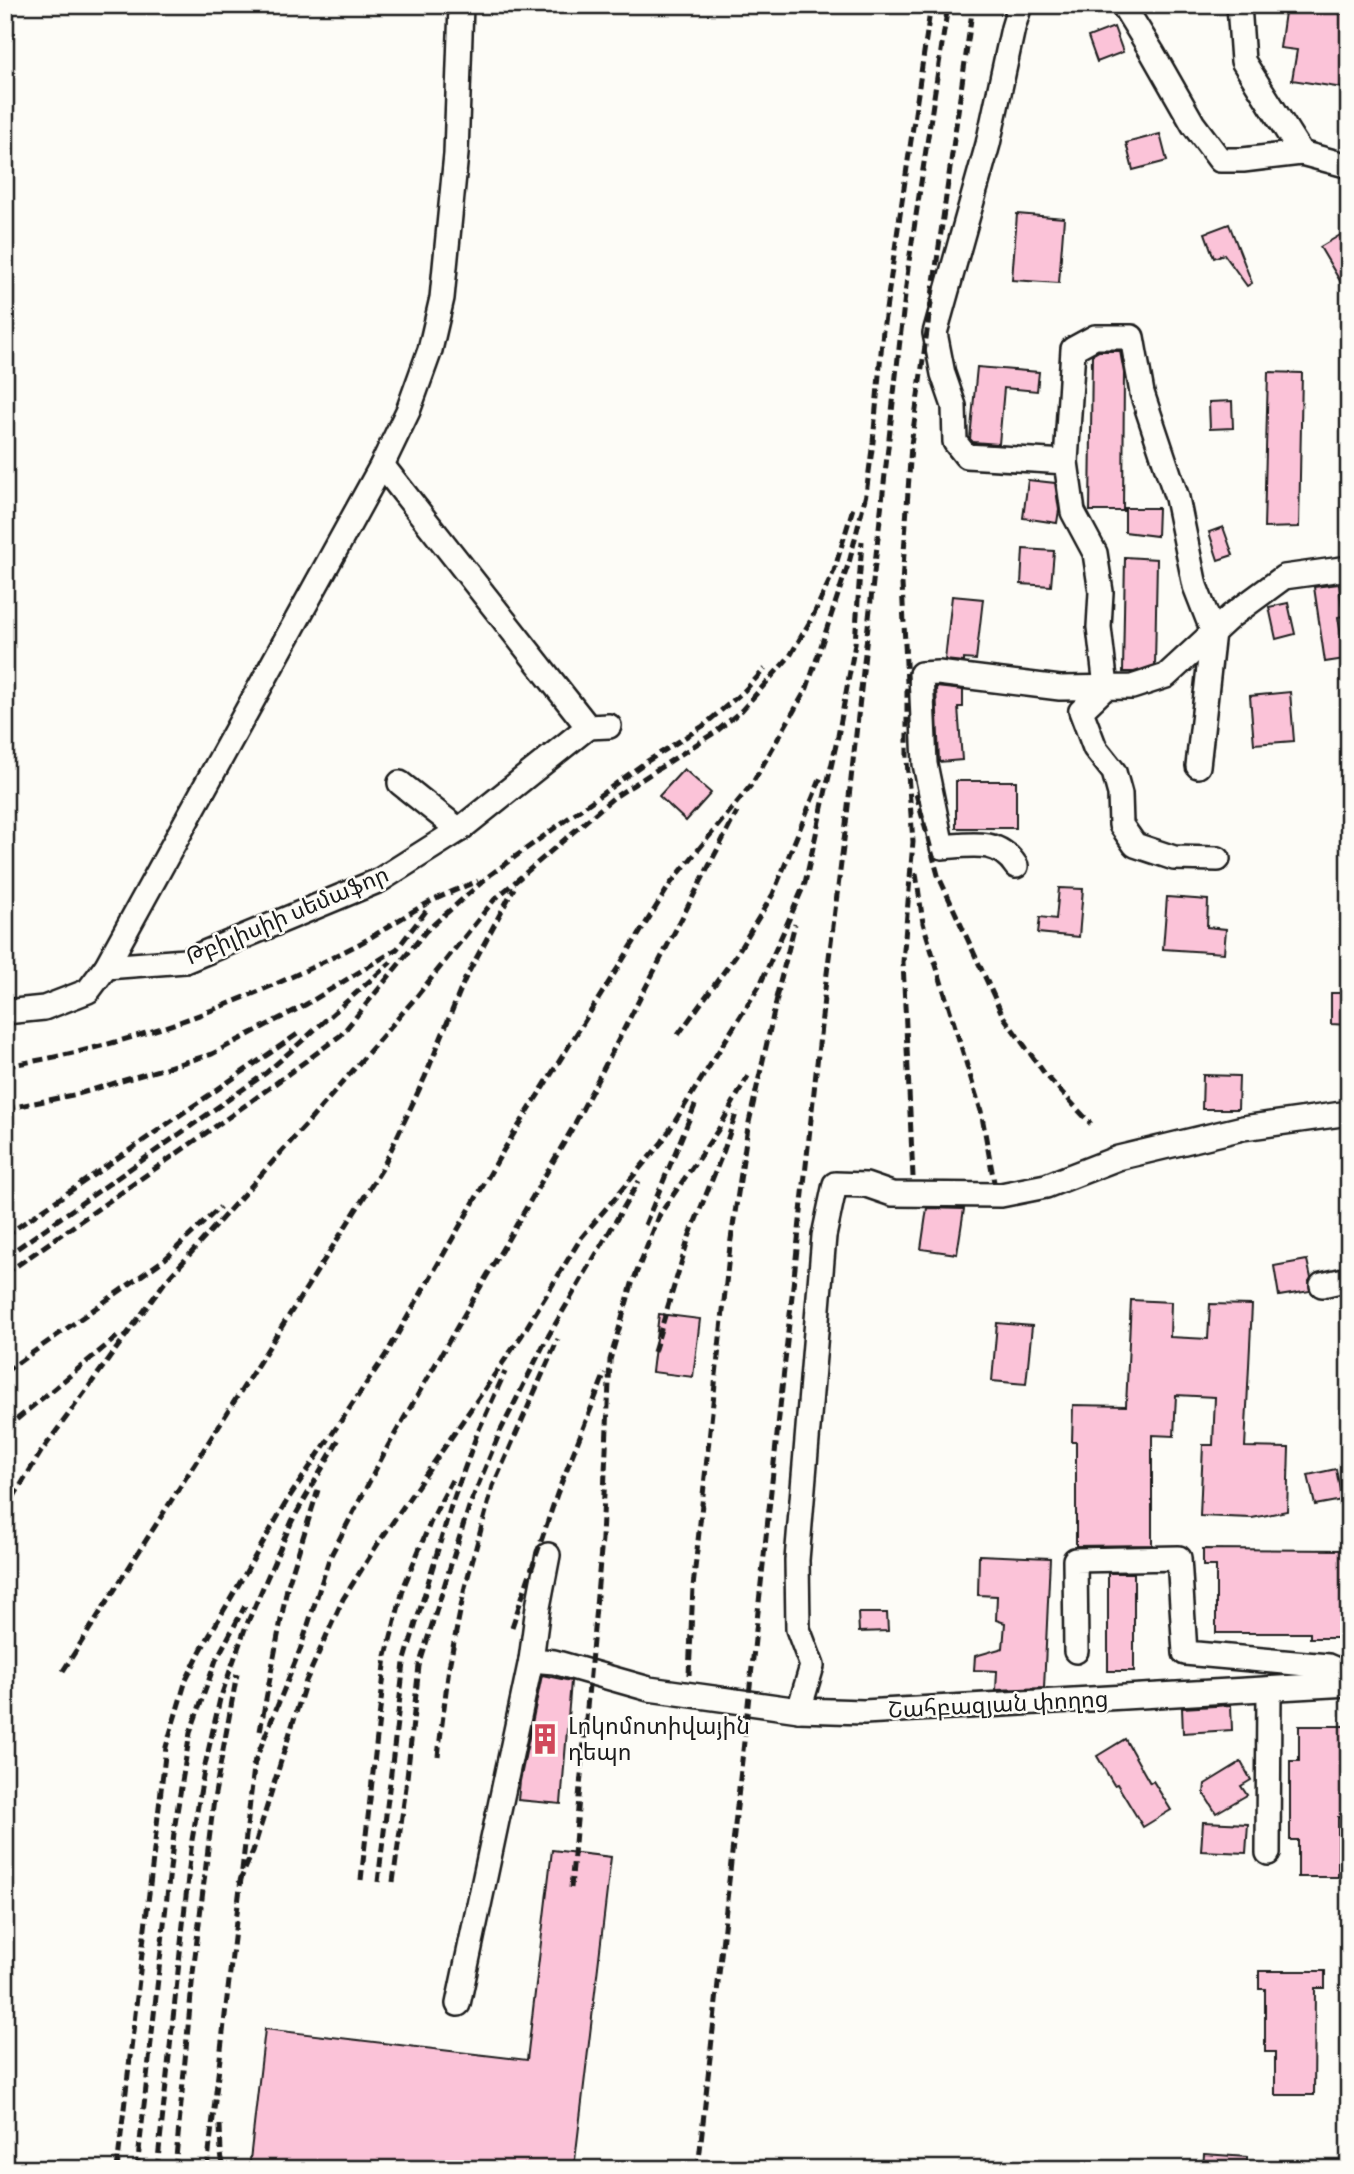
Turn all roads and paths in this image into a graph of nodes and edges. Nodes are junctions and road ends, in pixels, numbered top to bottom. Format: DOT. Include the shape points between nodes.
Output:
graph roads {
  1 [pos="461,5"];
  2 [pos="1020,5"];
  3 [pos="1123,5"];
  4 [pos="1238,5"];
  5 [pos="1301,153"];
  6 [pos="1349,166"];
  7 [pos="1066,462"];
  8 [pos="382,465"];
  9 [pos="1349,568"];
  10 [pos="1213,632"];
  11 [pos="1106,687"];
  12 [pos="1198,766"];
  13 [pos="400,783"];
  14 [pos="459,830"];
  15 [pos="1218,859"];
  16 [pos="1016,866"];
  17 [pos="106,967"];
  18 [pos="5,1012"];
  19 [pos="1349,1113"];
  20 [pos="1349,1279"];
  21 [pos="1321,1285"];
  22 [pos="548,1555"];
  23 [pos="1076,1651"];
  24 [pos="531,1660"];
  25 [pos="1349,1675"];
  26 [pos="1349,1684"];
  27 [pos="1269,1689"];
  28 [pos="799,1710"];
  29 [pos="1268,1853"];
  30 [pos="458,2004"];
  1 -- 8 [label="street" via="457,154 442,298 430,350"];
  2 -- 7 [label="street" via="988,144 935,333 954,406 955,442 966,456"];
  3 -- 5 [label="street" via="1192,124 1220,160"];
  4 -- 5 [label="street" via="1243,61"];
  5 -- 6 [label="street"];
  7 -- 10 [label="street" via="1073,349 1095,337 1132,338 1142,393 1177,498 1195,586"];
  7 -- 11 [label="street" via="1073,512 1095,553"];
  8 -- 14 [label="street, Թբիլիսիի սեմաֆոր" via="598,727"];
  8 -- 17 [label="street"];
  9 -- 10 [label="street" via="1284,576"];
  10 -- 11 [label="street" via="1166,676 1132,687"];
  10 -- 12 [label="street"];
  11 -- 15 [label="street" via="1081,711 1095,748 1114,772 1121,825 1135,845 1174,858"];
  11 -- 16 [label="street" via="1060,688 921,674 925,764 942,847 988,845 1009,854"];
  13 -- 14 [label="street"];
  14 -- 17 [label="street, Թբիլիսիի սեմաֆոր" via="380,880 185,961"];
  17 -- 18 [label="street" via="88,991 44,1008"];
  19 -- 28 [label="street" via="1243,1128 1118,1158 1046,1186 1001,1195 891,1194 866,1185 835,1184 824,1236 797,1560 797,1629 811,1666"];
  20 -- 21 [label="street"];
  22 -- 24 [label="street"];
  23 -- 25 [label="street" via="1075,1560 1179,1558 1185,1653 1328,1666"];
  24 -- 28 [label="street, Շահբազյան փողոց" via="554,1662 649,1689"];
  24 -- 30 [label="street"];
  26 -- 27 [label="street, Շահբազյան փողոց"];
  27 -- 28 [label="street, Շահբազյան փողոց" via="864,1712"];
  27 -- 29 [label="street"];
}
